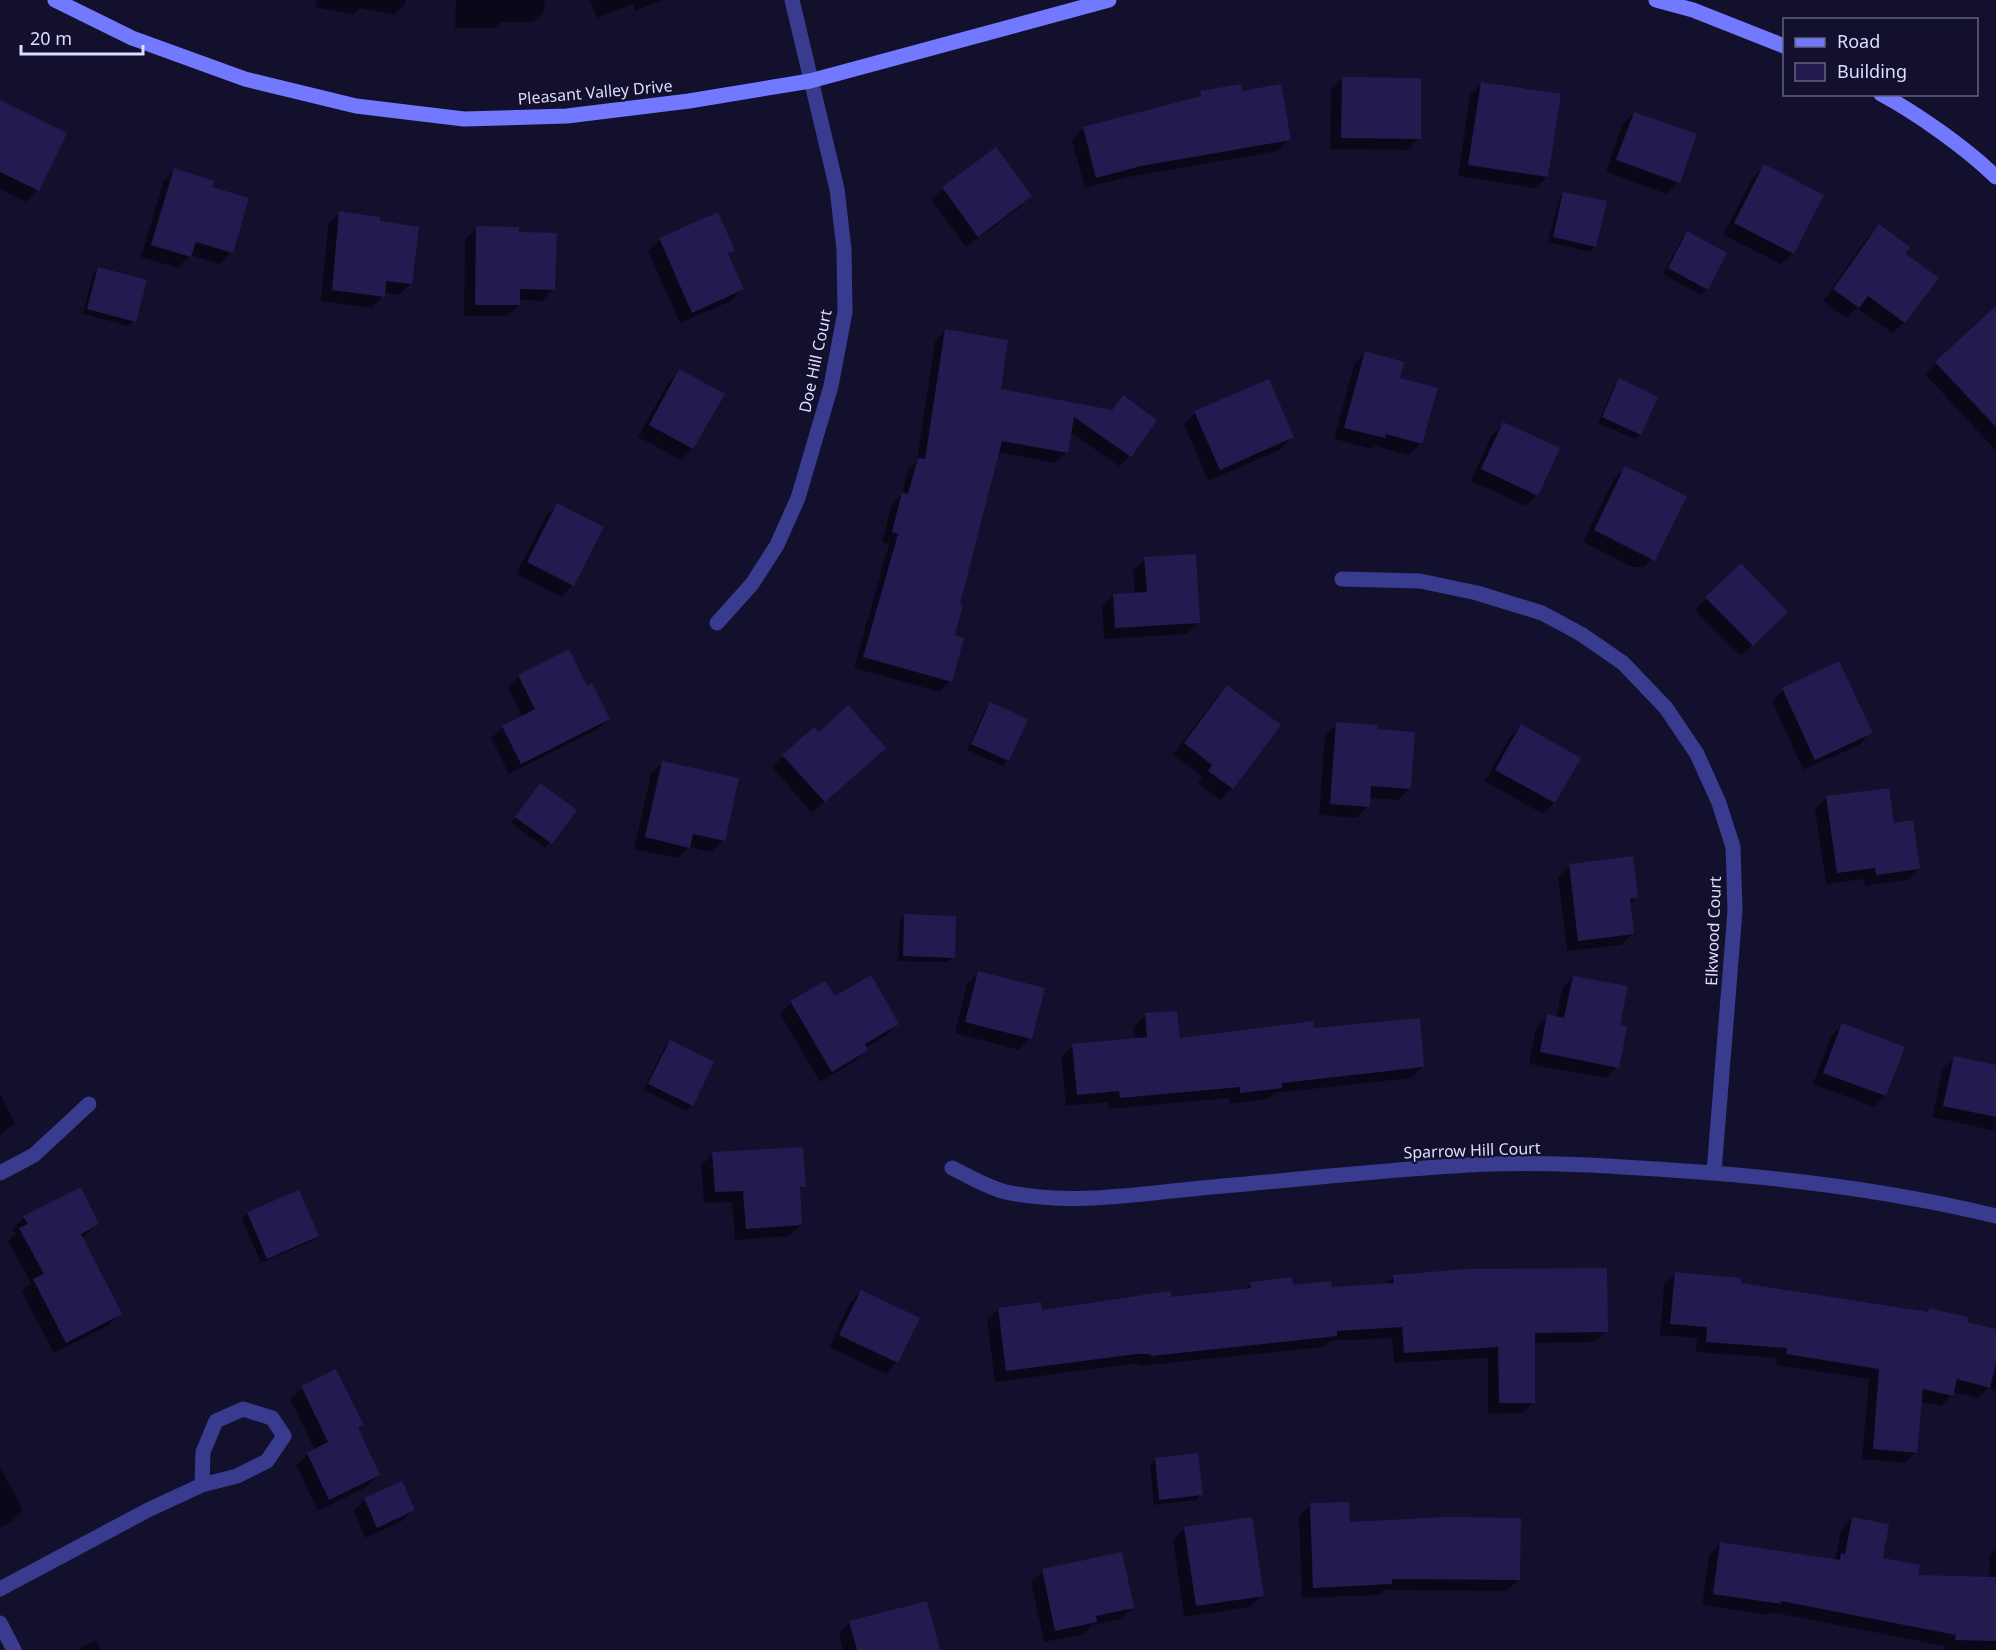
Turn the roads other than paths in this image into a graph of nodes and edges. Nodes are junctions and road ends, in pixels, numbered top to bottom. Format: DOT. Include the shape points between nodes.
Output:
graph roads {
  1 [pos="55,0"];
  2 [pos="792,0"];
  3 [pos="1109,0"];
  4 [pos="1656,0"];
  5 [pos="1783,45"];
  6 [pos="810,81"];
  7 [pos="1885,96"];
  8 [pos="1996,177"];
  9 [pos="1342,579"];
  10 [pos="717,623"];
  11 [pos="88,1104"];
  12 [pos="952,1168"];
  13 [pos="1714,1172"];
  14 [pos="0,1173"];
  15 [pos="1996,1216"];
  16 [pos="202,1485"];
  17 [pos="0,1589"];
  18 [pos="0,1623"];
  19 [pos="14,1650"];
  1 -- 6 [label="street, Pleasant Valley Drive" via="132,38 245,79 356,106 464,119 567,116"];
  2 -- 6 [label="street, Doe Hill Court"];
  3 -- 6 [label="street, Pleasant Valley Drive"];
  4 -- 5 [label="street"];
  6 -- 10 [label="street, Doe Hill Court" via="837,189 844,249 845,312 831,386 798,498 777,545 752,584"];
  7 -- 8 [label="street"];
  9 -- 13 [label="street, Elkwood Court" via="1420,581 1542,613 1623,663 1666,708 1697,754 1733,847 1735,911"];
  11 -- 14 [label="street" via="34,1155"];
  12 -- 13 [label="street, Sparrow Hill Court" via="1004,1191 1054,1198 1119,1196 1493,1164"];
  13 -- 15 [label="street, Sparrow Hill Court" via="1832,1184"];
  16 -- 16 [label="street" via="237,1476 267,1461 285,1436 272,1418 243,1408 216,1421 203,1452"];
  16 -- 17 [label="street"];
  18 -- 19 [label="street"];
}
